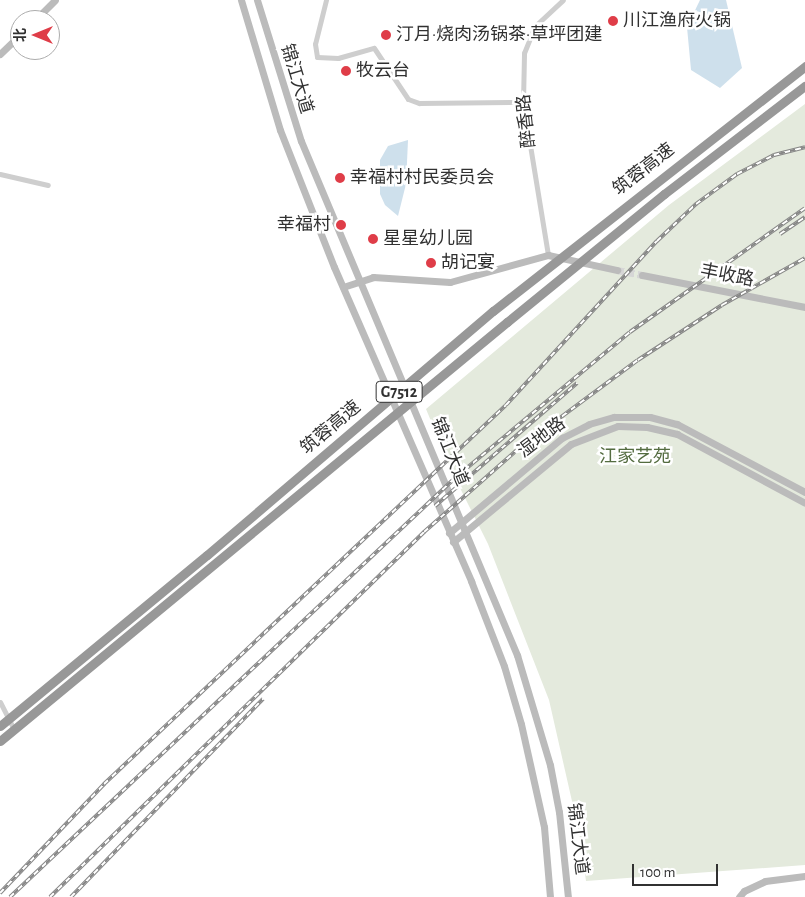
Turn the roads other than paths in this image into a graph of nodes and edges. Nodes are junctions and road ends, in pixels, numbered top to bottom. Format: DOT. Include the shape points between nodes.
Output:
graph roads {
  1 [pos="55,0"];
  2 [pos="241,0"];
  3 [pos="257,0"];
  4 [pos="326,0"];
  5 [pos="563,0"];
  6 [pos="45,10"];
  7 [pos="10,44"];
  8 [pos="0,54"];
  9 [pos="805,66"];
  10 [pos="805,86"];
  11 [pos="524,102"];
  12 [pos="0,174"];
  13 [pos="48,185"];
  14 [pos="548,255"];
  15 [pos="617,270"];
  16 [pos="642,275"];
  17 [pos="360,282"];
  18 [pos="343,287"];
  19 [pos="805,307"];
  20 [pos="733,453"];
  21 [pos="729,461"];
  22 [pos="805,492"];
  23 [pos="805,502"];
  24 [pos="463,523"];
  25 [pos="466,532"];
  26 [pos="450,533"];
  27 [pos="453,542"];
  28 [pos="0,702"];
  29 [pos="0,726"];
  30 [pos="15,733"];
  31 [pos="0,741"];
  32 [pos="805,876"];
  33 [pos="550,897"];
  34 [pos="568,897"];
  35 [pos="739,897"];
  1 -- 6 [label="main road"];
  2 -- 18 [label="main road, 锦江大道" via="269,99"];
  3 -- 17 [label="main road, 锦江大道" via="286,102"];
  4 -- 11 [label="street" via="315,44 317,57 338,58 374,48 408,98 419,103"];
  5 -- 11 [label="street, 醉香路" via="535,26 524,53"];
  7 -- 8 [label="main road"];
  9 -- 29 [label="highway, 筑蓉高速 / G7512, bridge" via="494,311"];
  10 -- 31 [label="highway, 筑蓉高速 / G7512, bridge" via="514,316"];
  11 -- 14 [label="street, 醉香路"];
  12 -- 13 [label="street"];
  14 -- 15 [label="main road"];
  14 -- 17 [label="main road" via="450,282 373,277"];
  16 -- 19 [label="main road, 丰收路"];
  17 -- 18 [label="main road"];
  17 -- 24 [label="main road, 锦江大道"];
  18 -- 26 [label="main road, 锦江大道"];
  20 -- 21 [label="main road"];
  20 -- 22 [label="main road, 湿地路"];
  20 -- 24 [label="main road, 湿地路" via="663,420 636,416 602,420 562,438"];
  21 -- 23 [label="main road, 湿地路"];
  21 -- 25 [label="main road, 湿地路" via="671,432 618,426 571,444"];
  24 -- 25 [label="main road, 锦江大道"];
  24 -- 26 [label="main road, 湿地路"];
  25 -- 27 [label="main road, 湿地路"];
  25 -- 34 [label="main road, 锦江大道" via="510,637 534,706 560,812"];
  26 -- 27 [label="main road, 锦江大道"];
  27 -- 33 [label="main road, 锦江大道" via="504,666 522,724 544,827"];
  28 -- 30 [label="street"];
  32 -- 35 [label="main road" via="765,881"];
}
